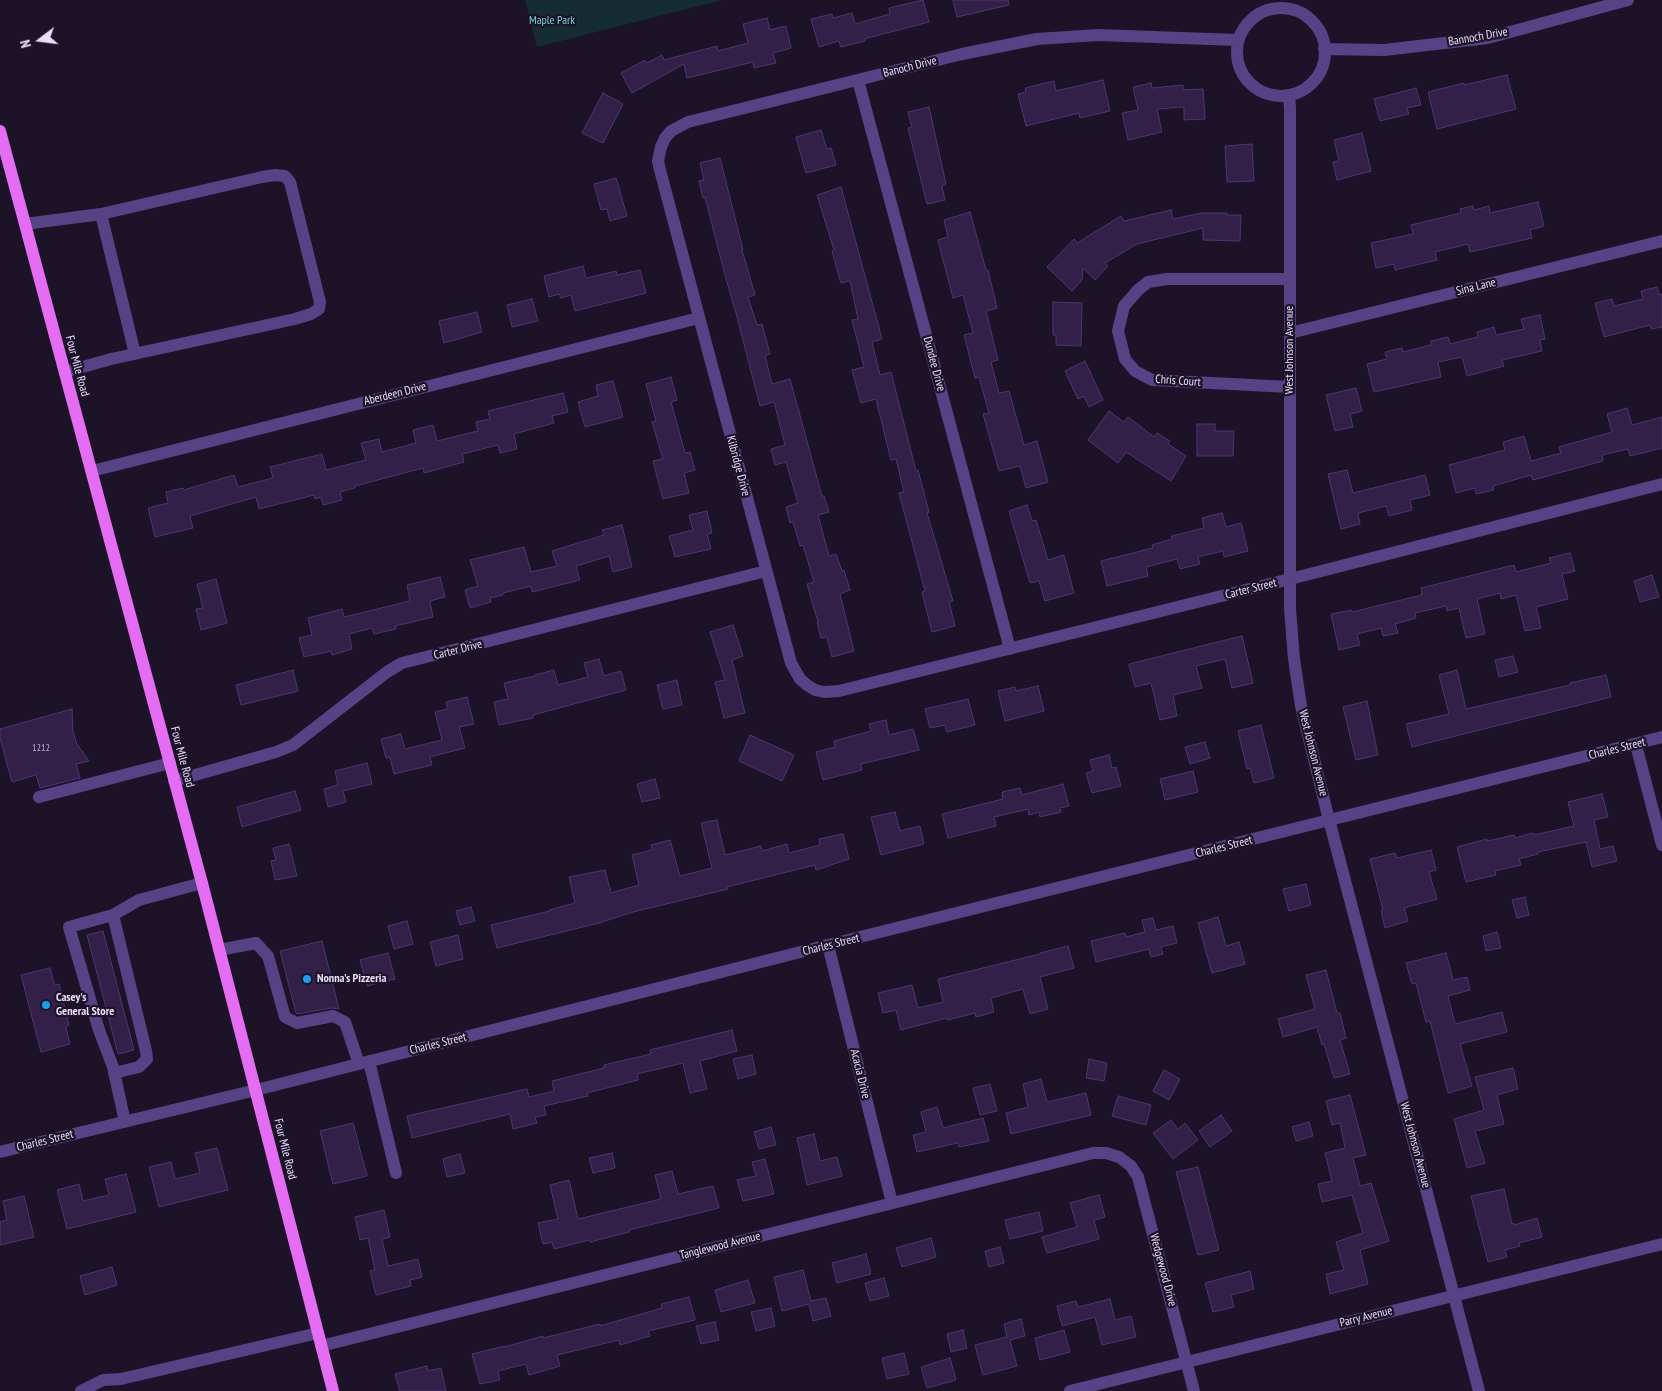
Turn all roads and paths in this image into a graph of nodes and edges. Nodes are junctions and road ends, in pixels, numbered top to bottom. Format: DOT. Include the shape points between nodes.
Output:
graph roads {
  1 [pos="1628,0"];
  2 [pos="1259,6"];
  3 [pos="1238,40"];
  4 [pos="1324,49"];
  5 [pos="858,80"];
  6 [pos="1289,95"];
  7 [pos="0,131"];
  8 [pos="670,210"];
  9 [pos="101,214"];
  10 [pos="25,224"];
  11 [pos="1662,241"];
  12 [pos="1290,279"];
  13 [pos="699,318"];
  14 [pos="1290,333"];
  15 [pos="135,354"];
  16 [pos="65,372"];
  17 [pos="1290,387"];
  18 [pos="92,471"];
  19 [pos="1662,484"];
  20 [pos="766,571"];
  21 [pos="1290,579"];
  22 [pos="1010,649"];
  23 [pos="838,691"];
  24 [pos="1662,738"];
  25 [pos="1636,745"];
  26 [pos="170,763"];
  27 [pos="174,781"];
  28 [pos="39,797"];
  29 [pos="1330,821"];
  30 [pos="1662,845"];
  31 [pos="202,884"];
  32 [pos="112,915"];
  33 [pos="828,945"];
  34 [pos="219,950"];
  35 [pos="364,1063"];
  36 [pos="114,1073"];
  37 [pos="256,1090"];
  38 [pos="125,1122"];
  39 [pos="0,1152"];
  40 [pos="1119,1157"];
  41 [pos="396,1173"];
  42 [pos="892,1203"];
  43 [pos="1662,1244"];
  44 [pos="1454,1295"];
  45 [pos="318,1332"];
  46 [pos="321,1346"];
  47 [pos="1186,1362"];
  48 [pos="81,1391"];
  49 [pos="333,1391"];
  50 [pos="1070,1391"];
  51 [pos="1194,1391"];
  52 [pos="1479,1391"];
  1 -- 4 [label="street, Bannoch Drive" via="1488,38 1384,50"];
  2 -- 3 [label="street"];
  2 -- 4 [label="street" via="1293,9 1302,14 1318,28"];
  3 -- 5 [label="street, Banoch Drive" via="1098,35 1037,39"];
  3 -- 6 [label="street" via="1240,69 1248,82 1260,91"];
  4 -- 6 [label="street" via="1322,67 1312,82"];
  5 -- 8 [label="street, Banoch Drive" via="688,122 671,131 660,147 658,161"];
  5 -- 22 [label="street, Dundee Drive"];
  6 -- 12 [label="street, West Johnson Avenue"];
  7 -- 10 [label="main road, Four Mile Road"];
  8 -- 13 [label="street, Kilbridge Drive"];
  9 -- 10 [label="street"];
  9 -- 15 [label="street"];
  9 -- 15 [label="street" via="262,176 285,176 290,182 320,302 319,309 295,320"];
  10 -- 16 [label="main road, Four Mile Road"];
  11 -- 14 [label="street, Sina Lane"];
  12 -- 14 [label="street, West Johnson Avenue"];
  12 -- 17 [label="street, Chris Court" via="1167,279 1148,282 1124,306 1118,331 1125,359 1135,371 1152,380"];
  13 -- 18 [label="street, Aberdeen Drive"];
  13 -- 20 [label="street, Kilbridge Drive"];
  14 -- 17 [label="street, West Johnson Avenue"];
  15 -- 16 [label="street"];
  16 -- 18 [label="main road, Four Mile Road"];
  17 -- 21 [label="street, West Johnson Avenue"];
  18 -- 26 [label="main road, Four Mile Road"];
  19 -- 21 [label="street, Carter Street"];
  20 -- 23 [label="street, Kilbridge Drive" via="796,673 815,690"];
  20 -- 27 [label="street, Carter Drive" via="402,664 387,672 293,745"];
  21 -- 22 [label="street, Carter Street"];
  21 -- 29 [label="street, West Johnson Avenue" via="1294,659 1300,697"];
  22 -- 23 [label="street, Carter Street"];
  24 -- 25 [label="street, Charles Street"];
  25 -- 29 [label="street, Charles Street"];
  25 -- 30 [label="street"];
  26 -- 27 [label="main road, Four Mile Road"];
  26 -- 28 [label="street"];
  27 -- 31 [label="main road, Four Mile Road"];
  29 -- 33 [label="street, Charles Street"];
  29 -- 44 [label="street, West Johnson Avenue"];
  31 -- 32 [label="street" via="139,900"];
  31 -- 34 [label="main road, Four Mile Road"];
  32 -- 36 [label="street" via="147,1059 139,1067"];
  32 -- 36 [label="street" via="69,927"];
  33 -- 35 [label="street, Charles Street"];
  33 -- 42 [label="street, Acacia Drive"];
  34 -- 35 [label="street" via="256,943 268,956 285,1017 297,1023 333,1016 345,1022"];
  34 -- 37 [label="main road, Four Mile Road"];
  35 -- 37 [label="street, Charles Street"];
  35 -- 41 [label="street"];
  36 -- 38 [label="street"];
  37 -- 38 [label="street, Charles Street"];
  37 -- 45 [label="main road, Four Mile Road"];
  38 -- 39 [label="street, Charles Street"];
  40 -- 42 [label="street, Tanglewood Avenue" via="1106,1152 1092,1153"];
  40 -- 47 [label="street, Wedgewood Drive" via="1131,1166 1138,1177"];
  42 -- 46 [label="street, Tanglewood Avenue"];
  43 -- 44 [label="street, Parry Avenue"];
  44 -- 47 [label="street, Parry Avenue"];
  44 -- 52 [label="street, West Johnson Avenue"];
  45 -- 46 [label="main road, Four Mile Road"];
  45 -- 48 [label="street" via="121,1379 103,1380"];
  46 -- 49 [label="main road, Four Mile Road"];
  47 -- 50 [label="street, Parry Avenue"];
  47 -- 51 [label="street, Wedgewood Drive"];
}
